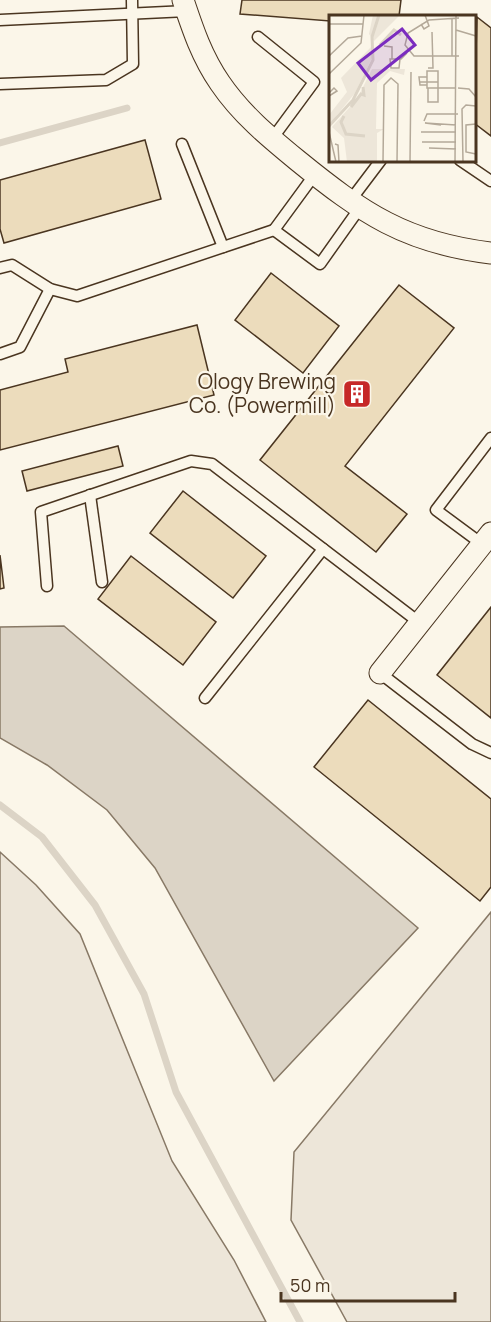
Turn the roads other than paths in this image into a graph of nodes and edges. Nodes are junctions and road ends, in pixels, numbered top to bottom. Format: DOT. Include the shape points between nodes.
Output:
graph roads {
  1 [pos="132,0"];
  2 [pos="185,6"];
  3 [pos="132,14"];
  4 [pos="0,21"];
  5 [pos="258,37"];
  6 [pos="0,84"];
  7 [pos="272,139"];
  8 [pos="182,144"];
  9 [pos="380,162"];
  10 [pos="463,162"];
  11 [pos="315,174"];
  12 [pos="491,181"];
  13 [pos="355,205"];
  14 [pos="274,230"];
  15 [pos="223,247"];
  16 [pos="491,253"];
  17 [pos="0,268"];
  18 [pos="50,289"];
  19 [pos="0,354"];
  20 [pos="491,438"];
  21 [pos="90,495"];
  22 [pos="486,538"];
  23 [pos="323,549"];
  24 [pos="102,582"];
  25 [pos="47,586"];
  26 [pos="420,623"];
  27 [pos="380,673"];
  28 [pos="206,698"];
  29 [pos="491,753"];
  1 -- 3 [label="lane"];
  2 -- 3 [label="lane"];
  2 -- 7 [label="street" via="196,39 219,82 238,107"];
  3 -- 4 [label="lane"];
  3 -- 6 [label="lane" via="133,64 106,80"];
  5 -- 7 [label="lane" via="314,82"];
  7 -- 11 [label="street"];
  8 -- 15 [label="lane"];
  9 -- 13 [label="lane"];
  10 -- 12 [label="lane"];
  11 -- 13 [label="street"];
  11 -- 14 [label="lane"];
  13 -- 14 [label="lane" via="320,264"];
  13 -- 16 [label="street" via="419,238 456,249"];
  14 -- 15 [label="lane"];
  15 -- 18 [label="lane" via="77,296"];
  17 -- 18 [label="lane" via="12,265"];
  18 -- 19 [label="lane" via="20,347"];
  20 -- 22 [label="lane" via="436,510"];
  21 -- 23 [label="lane" via="191,461 212,464"];
  21 -- 24 [label="lane"];
  21 -- 25 [label="lane" via="41,512"];
  22 -- 26 [label="street"];
  23 -- 26 [label="lane"];
  23 -- 28 [label="lane"];
  26 -- 27 [label="street"];
  27 -- 29 [label="lane" via="472,744"];
}
